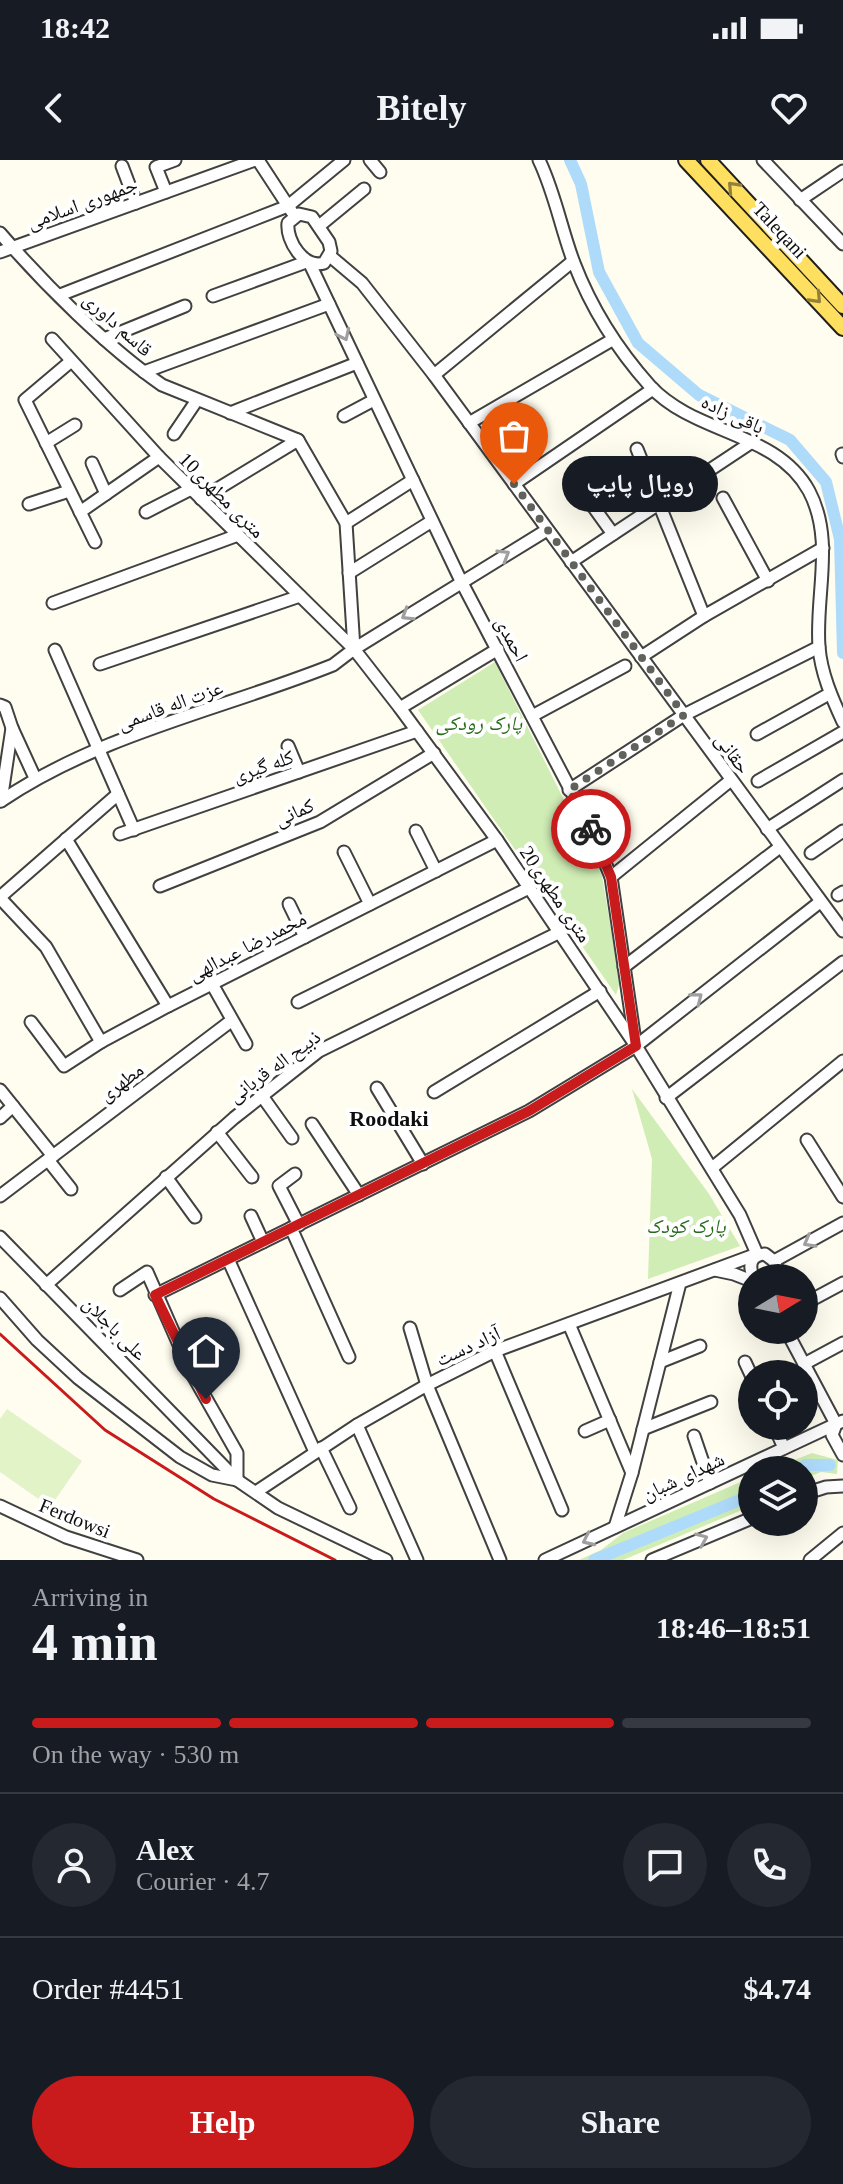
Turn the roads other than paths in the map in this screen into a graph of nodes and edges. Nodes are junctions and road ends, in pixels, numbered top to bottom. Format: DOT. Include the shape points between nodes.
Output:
graph roads {
  1 [pos="175,160"];
  2 [pos="257,160"];
  3 [pos="344,160"];
  4 [pos="370,160"];
  5 [pos="539,160"];
  6 [pos="686,160"];
  7 [pos="708,160"];
  8 [pos="764,160"];
  9 [pos="122,166"];
  10 [pos="843,171"];
  11 [pos="380,172"];
  12 [pos="364,189"];
  13 [pos="166,192"];
  14 [pos="800,200"];
  15 [pos="136,203"];
  16 [pos="291,211"];
  17 [pos="319,226"];
  18 [pos="0,233"];
  19 [pos="843,244"];
  20 [pos="12,248"];
  21 [pos="0,252"];
  22 [pos="330,256"];
  23 [pos="573,261"];
  24 [pos="308,263"];
  25 [pos="60,295"];
  26 [pos="213,296"];
  27 [pos="329,304"];
  28 [pos="185,306"];
  29 [pos="843,306"];
  30 [pos="843,328"];
  31 [pos="52,339"];
  32 [pos="104,339"];
  33 [pos="612,340"];
  34 [pos="70,362"];
  35 [pos="357,363"];
  36 [pos="144,372"];
  37 [pos="434,375"];
  38 [pos="653,389"];
  39 [pos="197,400"];
  40 [pos="374,400"];
  41 [pos="230,413"];
  42 [pos="344,416"];
  43 [pos="469,423"];
  44 [pos="75,425"];
  45 [pos="174,434"];
  46 [pos="298,440"];
  47 [pos="752,442"];
  48 [pos="46,443"];
  49 [pos="637,449"];
  50 [pos="159,457"];
  51 [pos="92,463"];
  52 [pos="413,480"];
  53 [pos="514,484"];
  54 [pos="191,489"];
  55 [pos="69,491"];
  56 [pos="598,491"];
  57 [pos="106,494"];
  58 [pos="723,498"];
  59 [pos="201,499"];
  60 [pos="29,504"];
  61 [pos="659,504"];
  62 [pos="80,512"];
  63 [pos="146,512"];
  64 [pos="432,521"];
  65 [pos="346,523"];
  66 [pos="547,530"];
  67 [pos="613,534"];
  68 [pos="238,535"];
  69 [pos="95,542"];
  70 [pos="823,548"];
  71 [pos="571,562"];
  72 [pos="349,573"];
  73 [pos="461,581"];
  74 [pos="768,581"];
  75 [pos="300,596"];
  76 [pos="53,603"];
  77 [pos="704,616"];
  78 [pos="819,647"];
  79 [pos="354,649"];
  80 [pos="498,649"];
  81 [pos="55,650"];
  82 [pos="641,657"];
  83 [pos="100,664"];
  84 [pos="625,666"];
  85 [pos="829,694"];
  86 [pos="0,705"];
  87 [pos="400,708"];
  88 [pos="684,715"];
  89 [pos="532,716"];
  90 [pos="843,722"];
  91 [pos="12,728"];
  92 [pos="417,731"];
  93 [pos="843,732"];
  94 [pos="757,734"];
  95 [pos="288,746"];
  96 [pos="99,750"];
  97 [pos="434,753"];
  98 [pos="299,772"];
  99 [pos="35,778"];
  100 [pos="731,780"];
  101 [pos="843,780"];
  102 [pos="758,781"];
  103 [pos="569,790"];
  104 [pos="118,794"];
  105 [pos="1,801"];
  106 [pos="767,829"];
  107 [pos="134,830"];
  108 [pos="416,831"];
  109 [pos="843,831"];
  110 [pos="120,834"];
  111 [pos="66,839"];
  112 [pos="497,840"];
  113 [pos="780,847"];
  114 [pos="344,852"];
  115 [pos="811,853"];
  116 [pos="436,871"];
  117 [pos="611,877"];
  118 [pos="160,886"];
  119 [pos="529,888"];
  120 [pos="0,898"];
  121 [pos="820,902"];
  122 [pos="289,904"];
  123 [pos="370,904"];
  124 [pos="842,929"];
  125 [pos="560,932"];
  126 [pos="305,937"];
  127 [pos="843,962"];
  128 [pos="624,967"];
  129 [pos="212,984"];
  130 [pos="600,991"];
  131 [pos="298,1002"];
  132 [pos="168,1006"];
  133 [pos="231,1021"];
  134 [pos="31,1022"];
  135 [pos="101,1042"];
  136 [pos="246,1044"];
  137 [pos="636,1046"];
  138 [pos="843,1061"];
  139 [pos="377,1088"];
  140 [pos="0,1090"];
  141 [pos="434,1092"];
  142 [pos="262,1096"];
  143 [pos="666,1098"];
  144 [pos="13,1106"];
  145 [pos="0,1118"];
  146 [pos="312,1124"];
  147 [pos="217,1132"];
  148 [pos="292,1138"];
  149 [pos="807,1140"];
  150 [pos="51,1158"];
  151 [pos="423,1164"];
  152 [pos="712,1168"];
  153 [pos="295,1174"];
  154 [pos="166,1177"];
  155 [pos="252,1177"];
  156 [pos="71,1189"];
  157 [pos="359,1195"];
  158 [pos="0,1196"];
  159 [pos="843,1197"];
  160 [pos="251,1216"];
  161 [pos="195,1217"];
  162 [pos="843,1223"];
  163 [pos="295,1226"];
  164 [pos="0,1237"];
  165 [pos="263,1242"];
  166 [pos="757,1254"];
  167 [pos="228,1259"];
  168 [pos="774,1261"];
  169 [pos="751,1264"];
  170 [pos="775,1264"];
  171 [pos="714,1270"];
  172 [pos="738,1275"];
  173 [pos="680,1283"];
  174 [pos="843,1283"];
  175 [pos="46,1285"];
  176 [pos="120,1290"];
  177 [pos="155,1295"];
  178 [pos="818,1296"];
  179 [pos="0,1298"];
  180 [pos="569,1324"];
  181 [pos="410,1328"];
  182 [pos="843,1343"];
  183 [pos="700,1346"];
  184 [pos="495,1351"];
  185 [pos="349,1357"];
  186 [pos="811,1360"];
  187 [pos="660,1362"];
  188 [pos="427,1385"];
  189 [pos="818,1387"];
  190 [pos="711,1402"];
  191 [pos="610,1420"];
  192 [pos="839,1422"];
  193 [pos="357,1425"];
  194 [pos="643,1429"];
  195 [pos="585,1431"];
  196 [pos="694,1436"];
  197 [pos="780,1440"];
  198 [pos="784,1448"];
  199 [pos="318,1450"];
  200 [pos="843,1455"];
  201 [pos="632,1473"];
  202 [pos="237,1480"];
  203 [pos="710,1483"];
  204 [pos="843,1486"];
  205 [pos="818,1490"];
  206 [pos="256,1492"];
  207 [pos="0,1506"];
  208 [pos="350,1508"];
  209 [pos="562,1510"];
  210 [pos="738,1524"];
  211 [pos="615,1527"];
  212 [pos="843,1533"];
  213 [pos="137,1560"];
  214 [pos="386,1560"];
  215 [pos="417,1560"];
  216 [pos="500,1560"];
  217 [pos="545,1560"];
  218 [pos="652,1560"];
  219 [pos="810,1560"];
  1 -- 13 [label="street" via="156,167"];
  2 -- 13 [label="street, جمهوری اسلامی"];
  2 -- 16 [label="street"];
  3 -- 16 [label="street"];
  4 -- 11 [label="street"];
  5 -- 23 [label="street, باقی زاده"];
  6 -- 30 [label="main road, Taleqani, one-way"];
  29 -- 7 [label="main road, Taleqani, one-way"];
  8 -- 14 [label="street"];
  9 -- 15 [label="street"];
  10 -- 14 [label="street"];
  12 -- 17 [label="street"];
  13 -- 15 [label="street, جمهوری اسلامی"];
  14 -- 19 [label="street"];
  15 -- 20 [label="street, جمهوری اسلامی"];
  16 -- 17 [label="street" via="308,214"];
  16 -- 24 [label="street, احمدی" via="288,232"];
  16 -- 25 [label="street"];
  17 -- 22 [label="street"];
  18 -- 20 [label="street, قاسم داوری"];
  20 -- 21 [label="street, جمهوری اسلامی"];
  20 -- 25 [label="street, قاسم داوری"];
  22 -- 24 [label="street" via="324,263"];
  22 -- 37 [label="street, حقانی" via="362,283"];
  23 -- 33 [label="street, باقی زاده"];
  23 -- 37 [label="street"];
  24 -- 26 [label="street"];
  24 -- 27 [label="street, احمدی"];
  25 -- 32 [label="street, قاسم داوری"];
  27 -- 35 [label="street, احمدی, one-way"];
  27 -- 36 [label="street"];
  28 -- 32 [label="street"];
  31 -- 34 [label="street, 10متری مطهری"];
  32 -- 36 [label="street, قاسم داوری"];
  33 -- 38 [label="street, باقی زاده"];
  33 -- 43 [label="street"];
  34 -- 48 [label="street" via="25,400"];
  34 -- 50 [label="street, 10متری مطهری"];
  35 -- 40 [label="street, احمدی"];
  35 -- 41 [label="street"];
  36 -- 39 [label="street, قاسم داوری"];
  37 -- 43 [label="street, حقانی"];
  38 -- 47 [label="street, باقی زاده" via="697,420"];
  38 -- 53 [label="street"];
  39 -- 41 [label="street, قاسم داوری"];
  39 -- 45 [label="street"];
  40 -- 42 [label="street"];
  40 -- 52 [label="street, احمدی"];
  41 -- 46 [label="street, قاسم داوری"];
  43 -- 53 [label="street, حقانی"];
  44 -- 48 [label="street"];
  46 -- 59 [label="street"];
  46 -- 65 [label="street"];
  47 -- 61 [label="street"];
  47 -- 70 [label="street, باقی زاده" via="797,472 817,510"];
  48 -- 55 [label="street"];
  49 -- 61 [label="street"];
  50 -- 54 [label="street, 10متری مطهری"];
  50 -- 57 [label="street"];
  51 -- 57 [label="street"];
  52 -- 64 [label="street, احمدی"];
  52 -- 65 [label="street"];
  53 -- 66 [label="street, حقانی"];
  54 -- 59 [label="street, 10متری مطهری"];
  54 -- 63 [label="street"];
  55 -- 60 [label="street"];
  55 -- 62 [label="street"];
  56 -- 67 [label="street" via="587,498"];
  57 -- 62 [label="street"];
  58 -- 74 [label="street"];
  59 -- 68 [label="street, 10متری مطهری"];
  61 -- 67 [label="street"];
  61 -- 77 [label="street"];
  62 -- 69 [label="street"];
  64 -- 72 [label="street"];
  64 -- 73 [label="street, احمدی"];
  65 -- 72 [label="street"];
  66 -- 71 [label="street, حقانی"];
  73 -- 66 [label="street, عزت اله قاسمی, one-way"];
  67 -- 71 [label="street"];
  68 -- 75 [label="street, 10متری مطهری"];
  68 -- 76 [label="street"];
  70 -- 74 [label="street"];
  70 -- 78 [label="street, باقی زاده"];
  71 -- 82 [label="street, حقانی"];
  72 -- 79 [label="street"];
  73 -- 79 [label="street, عزت اله قاسمی, one-way"];
  73 -- 80 [label="street, احمدی"];
  74 -- 77 [label="street"];
  75 -- 79 [label="street, 10متری مطهری"];
  75 -- 83 [label="street"];
  77 -- 82 [label="street"];
  78 -- 85 [label="street, باقی زاده"];
  78 -- 88 [label="street"];
  79 -- 87 [label="street, 20متری مطهری"];
  79 -- 96 [label="street, عزت اله قاسمی" via="333,665"];
  80 -- 87 [label="street"];
  80 -- 89 [label="street, احمدی"];
  81 -- 96 [label="street"];
  82 -- 88 [label="street, حقانی"];
  84 -- 89 [label="street"];
  85 -- 90 [label="street, باقی زاده"];
  85 -- 94 [label="street"];
  86 -- 91 [label="street"];
  87 -- 92 [label="street, 20متری مطهری"];
  88 -- 100 [label="street, حقانی"];
  88 -- 103 [label="street"];
  89 -- 103 [label="street, احمدی"];
  91 -- 99 [label="street"];
  91 -- 105 [label="street"];
  92 -- 97 [label="street, 20متری مطهری"];
  92 -- 98 [label="street, کله گیری"];
  93 -- 102 [label="street"];
  95 -- 98 [label="street"];
  96 -- 99 [label="street, عزت اله قاسمی"];
  96 -- 104 [label="street"];
  97 -- 112 [label="street, 20متری مطهری"];
  97 -- 118 [label="street, کمانی" via="320,822"];
  98 -- 107 [label="street, کله گیری"];
  99 -- 105 [label="street, عزت اله قاسمی"];
  100 -- 106 [label="street, حقانی"];
  100 -- 117 [label="street"];
  101 -- 106 [label="street"];
  103 -- 117 [label="street, احمدی"];
  104 -- 107 [label="street"];
  104 -- 111 [label="street"];
  106 -- 113 [label="street, حقانی"];
  107 -- 110 [label="street, کله گیری"];
  108 -- 116 [label="street"];
  109 -- 115 [label="street"];
  111 -- 120 [label="street"];
  111 -- 132 [label="street"];
  112 -- 116 [label="street, محمدرضا عبدالهی"];
  112 -- 119 [label="street, 20متری مطهری"];
  113 -- 121 [label="street, حقانی"];
  113 -- 128 [label="street"];
  114 -- 123 [label="street"];
  116 -- 123 [label="street, محمدرضا عبدالهی"];
  117 -- 128 [label="street, احمدی"];
  119 -- 125 [label="street, 20متری مطهری"];
  119 -- 131 [label="street"];
  120 -- 135 [label="street" via="46,947"];
  121 -- 124 [label="street, حقانی"];
  137 -- 121 [label="street, one-way"];
  122 -- 126 [label="street"];
  123 -- 126 [label="street, محمدرضا عبدالهی"];
  125 -- 130 [label="street, 20متری مطهری"];
  125 -- 142 [label="street, ذبیح اله قربانی" via="319,1051"];
  126 -- 129 [label="street, محمدرضا عبدالهی"];
  127 -- 143 [label="street"];
  128 -- 137 [label="street, احمدی"];
  129 -- 132 [label="street, محمدرضا عبدالهی"];
  129 -- 133 [label="street"];
  130 -- 137 [label="street, 20متری مطهری"];
  130 -- 141 [label="street"];
  132 -- 135 [label="street, محمدرضا عبدالهی"];
  133 -- 136 [label="street"];
  133 -- 150 [label="street, مطهری"];
  134 -- 135 [label="street, محمدرضا عبدالهی" via="64,1066"];
  137 -- 143 [label="street, 20متری مطهری"];
  137 -- 151 [label="street" via="529,1111"];
  138 -- 152 [label="street"];
  139 -- 151 [label="street"];
  140 -- 144 [label="street"];
  142 -- 147 [label="street, ذبیح اله قربانی"];
  142 -- 148 [label="street"];
  143 -- 152 [label="street, 20متری مطهری"];
  144 -- 145 [label="street"];
  144 -- 150 [label="street"];
  146 -- 157 [label="street"];
  147 -- 154 [label="street, ذبیح اله قربانی"];
  147 -- 155 [label="street"];
  149 -- 159 [label="street"];
  150 -- 156 [label="street"];
  150 -- 158 [label="street, مطهری"];
  151 -- 157 [label="street"];
  152 -- 166 [label="street, 20متری مطهری"];
  153 -- 163 [label="street" via="279,1186"];
  154 -- 161 [label="street"];
  154 -- 175 [label="street, ذبیح اله قربانی"];
  157 -- 163 [label="street"];
  160 -- 165 [label="street"];
  162 -- 168 [label="street, one-way"];
  163 -- 165 [label="street"];
  163 -- 185 [label="street"];
  164 -- 175 [label="street, علی باجلان"];
  165 -- 167 [label="street"];
  166 -- 168 [label="street"];
  166 -- 169 [label="street"];
  166 -- 171 [label="street, آزاد دست"];
  167 -- 177 [label="street"];
  167 -- 199 [label="street"];
  168 -- 170 [label="street"];
  171 -- 172 [label="street"];
  171 -- 173 [label="street, آزاد دست"];
  173 -- 180 [label="street, آزاد دست"];
  173 -- 187 [label="street"];
  174 -- 178 [label="street"];
  175 -- 202 [label="street, علی باجلان"];
  176 -- 177 [label="street" via="147,1272"];
  177 -- 202 [label="street" via="237,1453"];
  179 -- 202 [label="street" via="37,1340 121,1413 180,1457 212,1475"];
  180 -- 184 [label="street, آزاد دست"];
  180 -- 191 [label="street"];
  181 -- 188 [label="street"];
  182 -- 186 [label="street"];
  183 -- 187 [label="street"];
  184 -- 188 [label="street, آزاد دست"];
  184 -- 209 [label="street"];
  187 -- 194 [label="street"];
  188 -- 193 [label="street, آزاد دست"];
  188 -- 216 [label="street"];
  189 -- 192 [label="street"];
  190 -- 194 [label="street"];
  191 -- 195 [label="street"];
  191 -- 201 [label="street"];
  192 -- 198 [label="street, شهدای شبان"];
  192 -- 200 [label="street" via="832,1435"];
  193 -- 199 [label="street, آزاد دست"];
  193 -- 215 [label="street"];
  194 -- 201 [label="street"];
  196 -- 203 [label="street"];
  197 -- 198 [label="street"];
  198 -- 203 [label="street, شهدای شبان"];
  199 -- 206 [label="street, آزاد دست"];
  199 -- 208 [label="street"];
  201 -- 211 [label="street"];
  202 -- 206 [label="street"];
  203 -- 211 [label="street, شهدای شبان"];
  204 -- 205 [label="street"];
  206 -- 214 [label="street"];
  207 -- 213 [label="street, Ferdowsi" via="66,1537"];
  218 -- 210 [label="street, one-way"];
  211 -- 217 [label="street, شهدای شبان, one-way"];
  212 -- 219 [label="street"];
}
